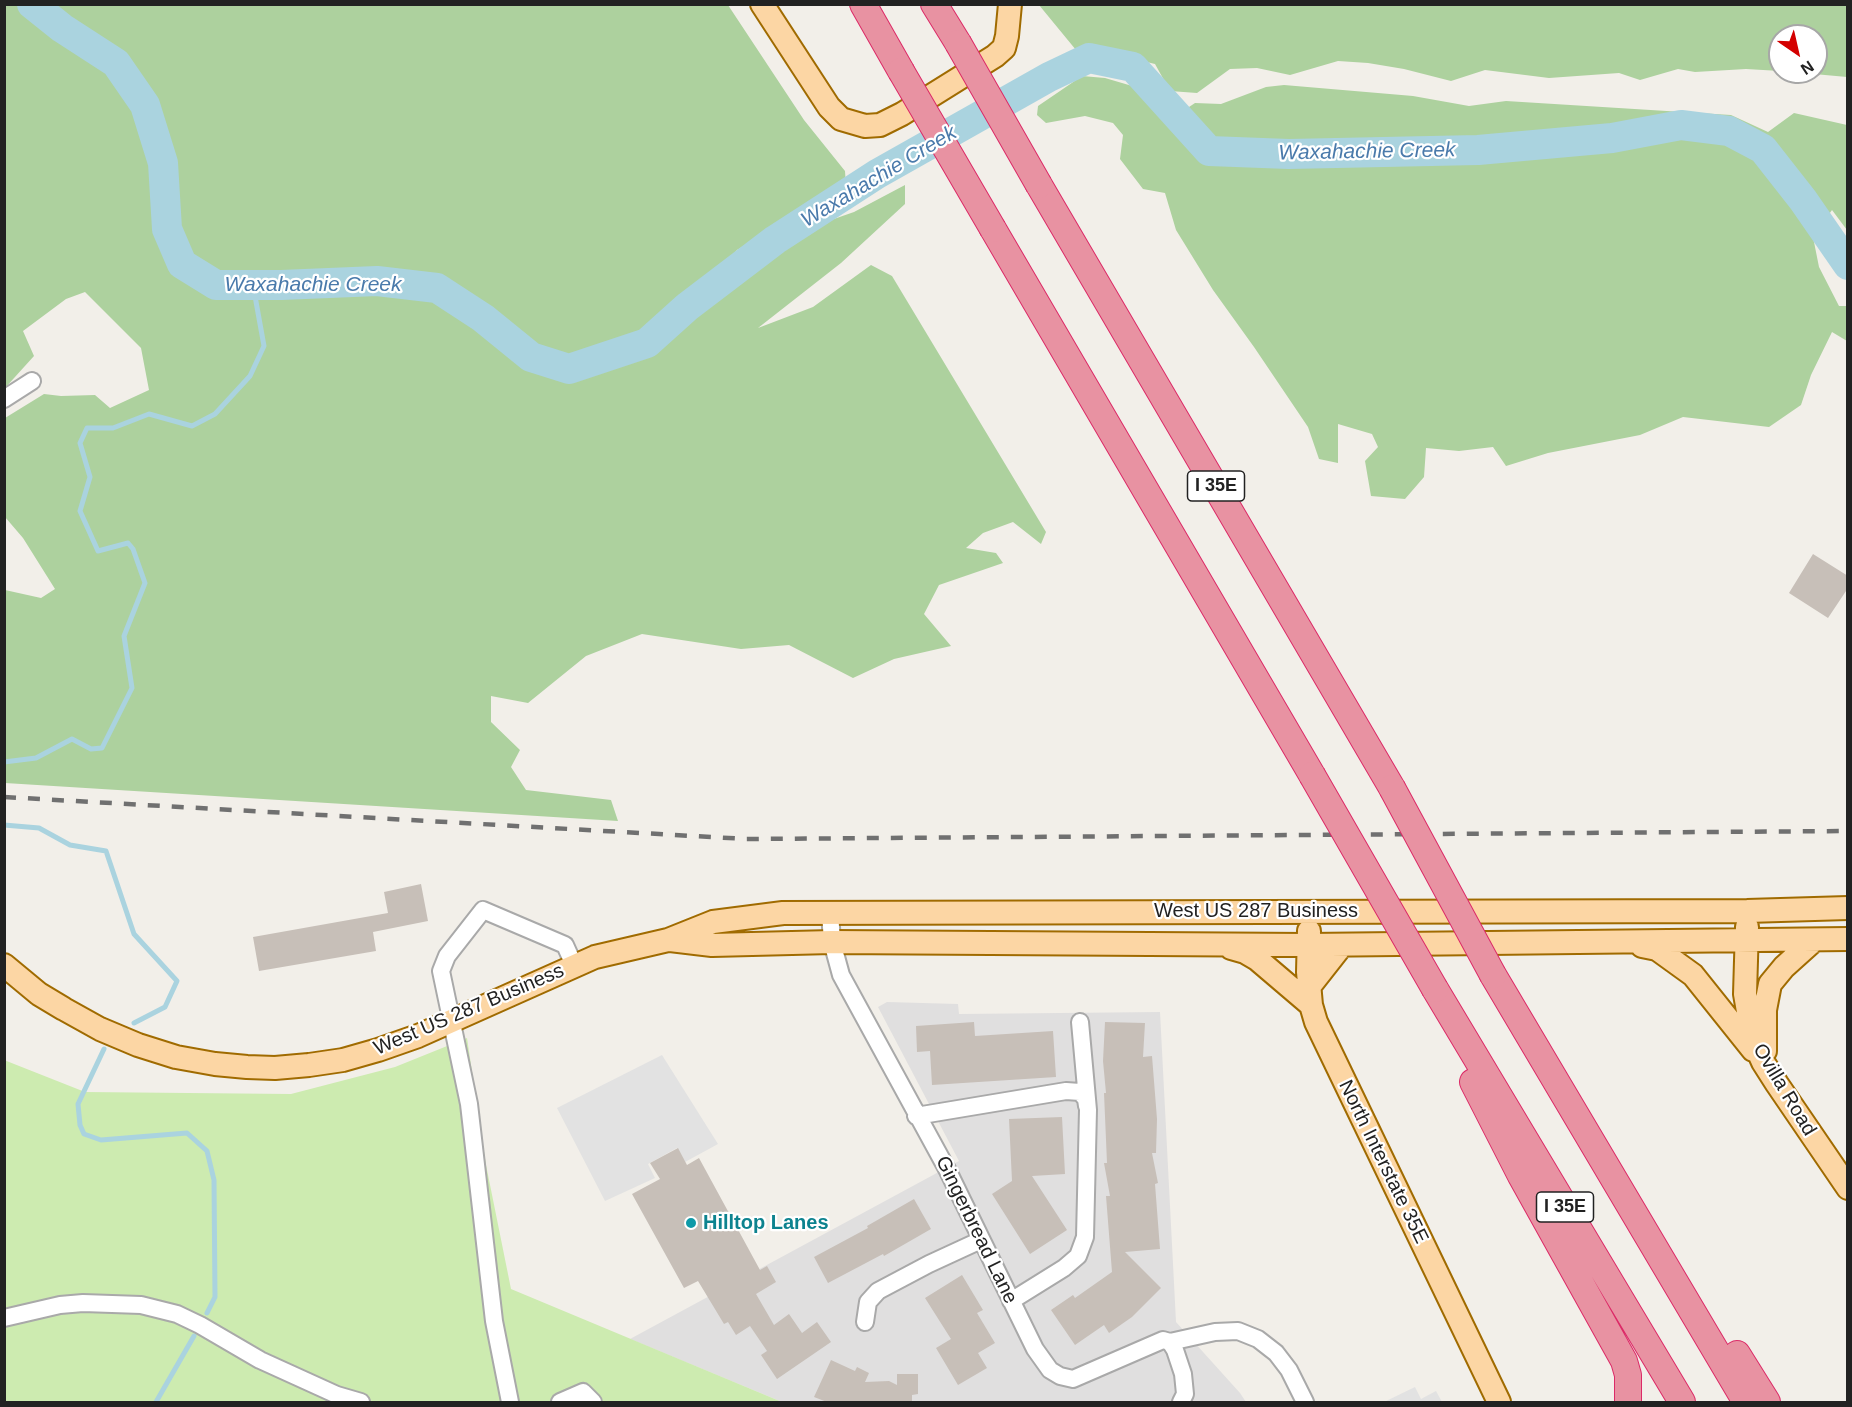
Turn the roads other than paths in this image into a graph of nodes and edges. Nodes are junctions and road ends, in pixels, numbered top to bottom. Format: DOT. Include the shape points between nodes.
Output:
graph roads {
  1 [pos="762,4"];
  2 [pos="863,4"];
  3 [pos="934,4"];
  4 [pos="1010,4"];
  5 [pos="32,381"];
  6 [pos="4,399"];
  7 [pos="1848,908"];
  8 [pos="1747,911"];
  9 [pos="830,912"];
  10 [pos="1310,912"];
  11 [pos="668,939"];
  12 [pos="1848,939"];
  13 [pos="1814,940"];
  14 [pos="1620,941"];
  15 [pos="1747,941"];
  16 [pos="832,942"];
  17 [pos="1212,944"];
  18 [pos="1308,945"];
  19 [pos="1342,945"];
  20 [pos="4,965"];
  21 [pos="574,966"];
  22 [pos="1310,996"];
  23 [pos="1441,1000"];
  24 [pos="453,1021"];
  25 [pos="1080,1022"];
  26 [pos="1765,1065"];
  27 [pos="1088,1110"];
  28 [pos="916,1116"];
  29 [pos="1590,1142"];
  30 [pos="1848,1188"];
  31 [pos="981,1240"];
  32 [pos="1011,1301"];
  33 [pos="4,1318"];
  34 [pos="865,1322"];
  35 [pos="1170,1342"];
  36 [pos="588,1397"];
  37 [pos="1678,1400"];
  38 [pos="361,1402"];
  39 [pos="510,1402"];
  40 [pos="560,1402"];
  41 [pos="1181,1402"];
  42 [pos="1305,1402"];
  43 [pos="1499,1402"];
  44 [pos="1628,1402"];
  45 [pos="1746,1402"];
  46 [pos="1767,1402"];
  1 -- 4 [label="main road" via="829,107 841,119 865,126 880,125 902,114 995,56 1004,48"];
  2 -- 23 [label="highway, I 35E, bridge"];
  3 -- 29 [label="highway, I 35E, bridge" via="1392,788 1493,975"];
  5 -- 6 [label="street"];
  7 -- 8 [label="main road, West US 287 Business"];
  8 -- 10 [label="main road, West US 287 Business"];
  8 -- 15 [label="main road, Ovilla Road"];
  9 -- 10 [label="main road, West US 287 Business"];
  9 -- 11 [label="main road, West US 287 Business" via="783,913 713,922"];
  9 -- 16 [label="street, Gingerbread Lane"];
  10 -- 18 [label="main road, North Interstate 35E"];
  11 -- 16 [label="main road, West US 287 Business" via="712,945"];
  11 -- 21 [label="main road, West US 287 Business"];
  12 -- 13 [label="main road, West US 287 Business"];
  13 -- 15 [label="main road, West US 287 Business"];
  13 -- 26 [label="main road" via="1770,984 1765,1010"];
  14 -- 15 [label="main road, West US 287 Business"];
  14 -- 19 [label="main road, West US 287 Business"];
  14 -- 26 [label="main road" via="1657,949 1694,975"];
  15 -- 26 [label="main road, Ovilla Road" via="1747,1013 1753,1040"];
  16 -- 17 [label="main road, West US 287 Business"];
  16 -- 28 [label="street, Gingerbread Lane" via="841,975"];
  17 -- 18 [label="main road, West US 287 Business"];
  17 -- 22 [label="main road" via="1245,952"];
  18 -- 19 [label="main road, West US 287 Business"];
  18 -- 22 [label="main road, North Interstate 35E"];
  19 -- 22 [label="main road"];
  20 -- 24 [label="main road, West US 287 Business" via="39,994 100,1029 177,1057 226,1065 275,1068 343,1060"];
  21 -- 24 [label="main road, West US 287 Business"];
  21 -- 24 [label="street" via="565,945 483,910 447,956 441,971"];
  22 -- 43 [label="main road, North Interstate 35E" via="1325,1044"];
  23 -- 37 [label="highway, I 35E"];
  23 -- 44 [label="highway" via="1475,1087 1624,1361"];
  24 -- 39 [label="street" via="469,1104 494,1321"];
  25 -- 27 [label="street"];
  26 -- 30 [label="main road, Ovilla Road"];
  27 -- 28 [label="street" via="1080,1092 1066,1091"];
  27 -- 32 [label="street" via="1085,1237 1078,1256"];
  28 -- 31 [label="street, Gingerbread Lane"];
  29 -- 45 [label="highway, I 35E"];
  29 -- 46 [label="highway" via="1632,1185"];
  31 -- 32 [label="street, Gingerbread Lane"];
  31 -- 34 [label="street" via="878,1291 868,1302"];
  32 -- 35 [label="street, Gingerbread Lane" via="1035,1350 1050,1370 1060,1376 1073,1379 1163,1340"];
  33 -- 38 [label="street" via="60,1305 141,1305 200,1324 260,1360"];
  35 -- 41 [label="street" via="1183,1374 1185,1394"];
  35 -- 42 [label="street, Gingerbread Lane" via="1238,1331 1258,1339 1289,1370"];
  36 -- 40 [label="street"];
}
